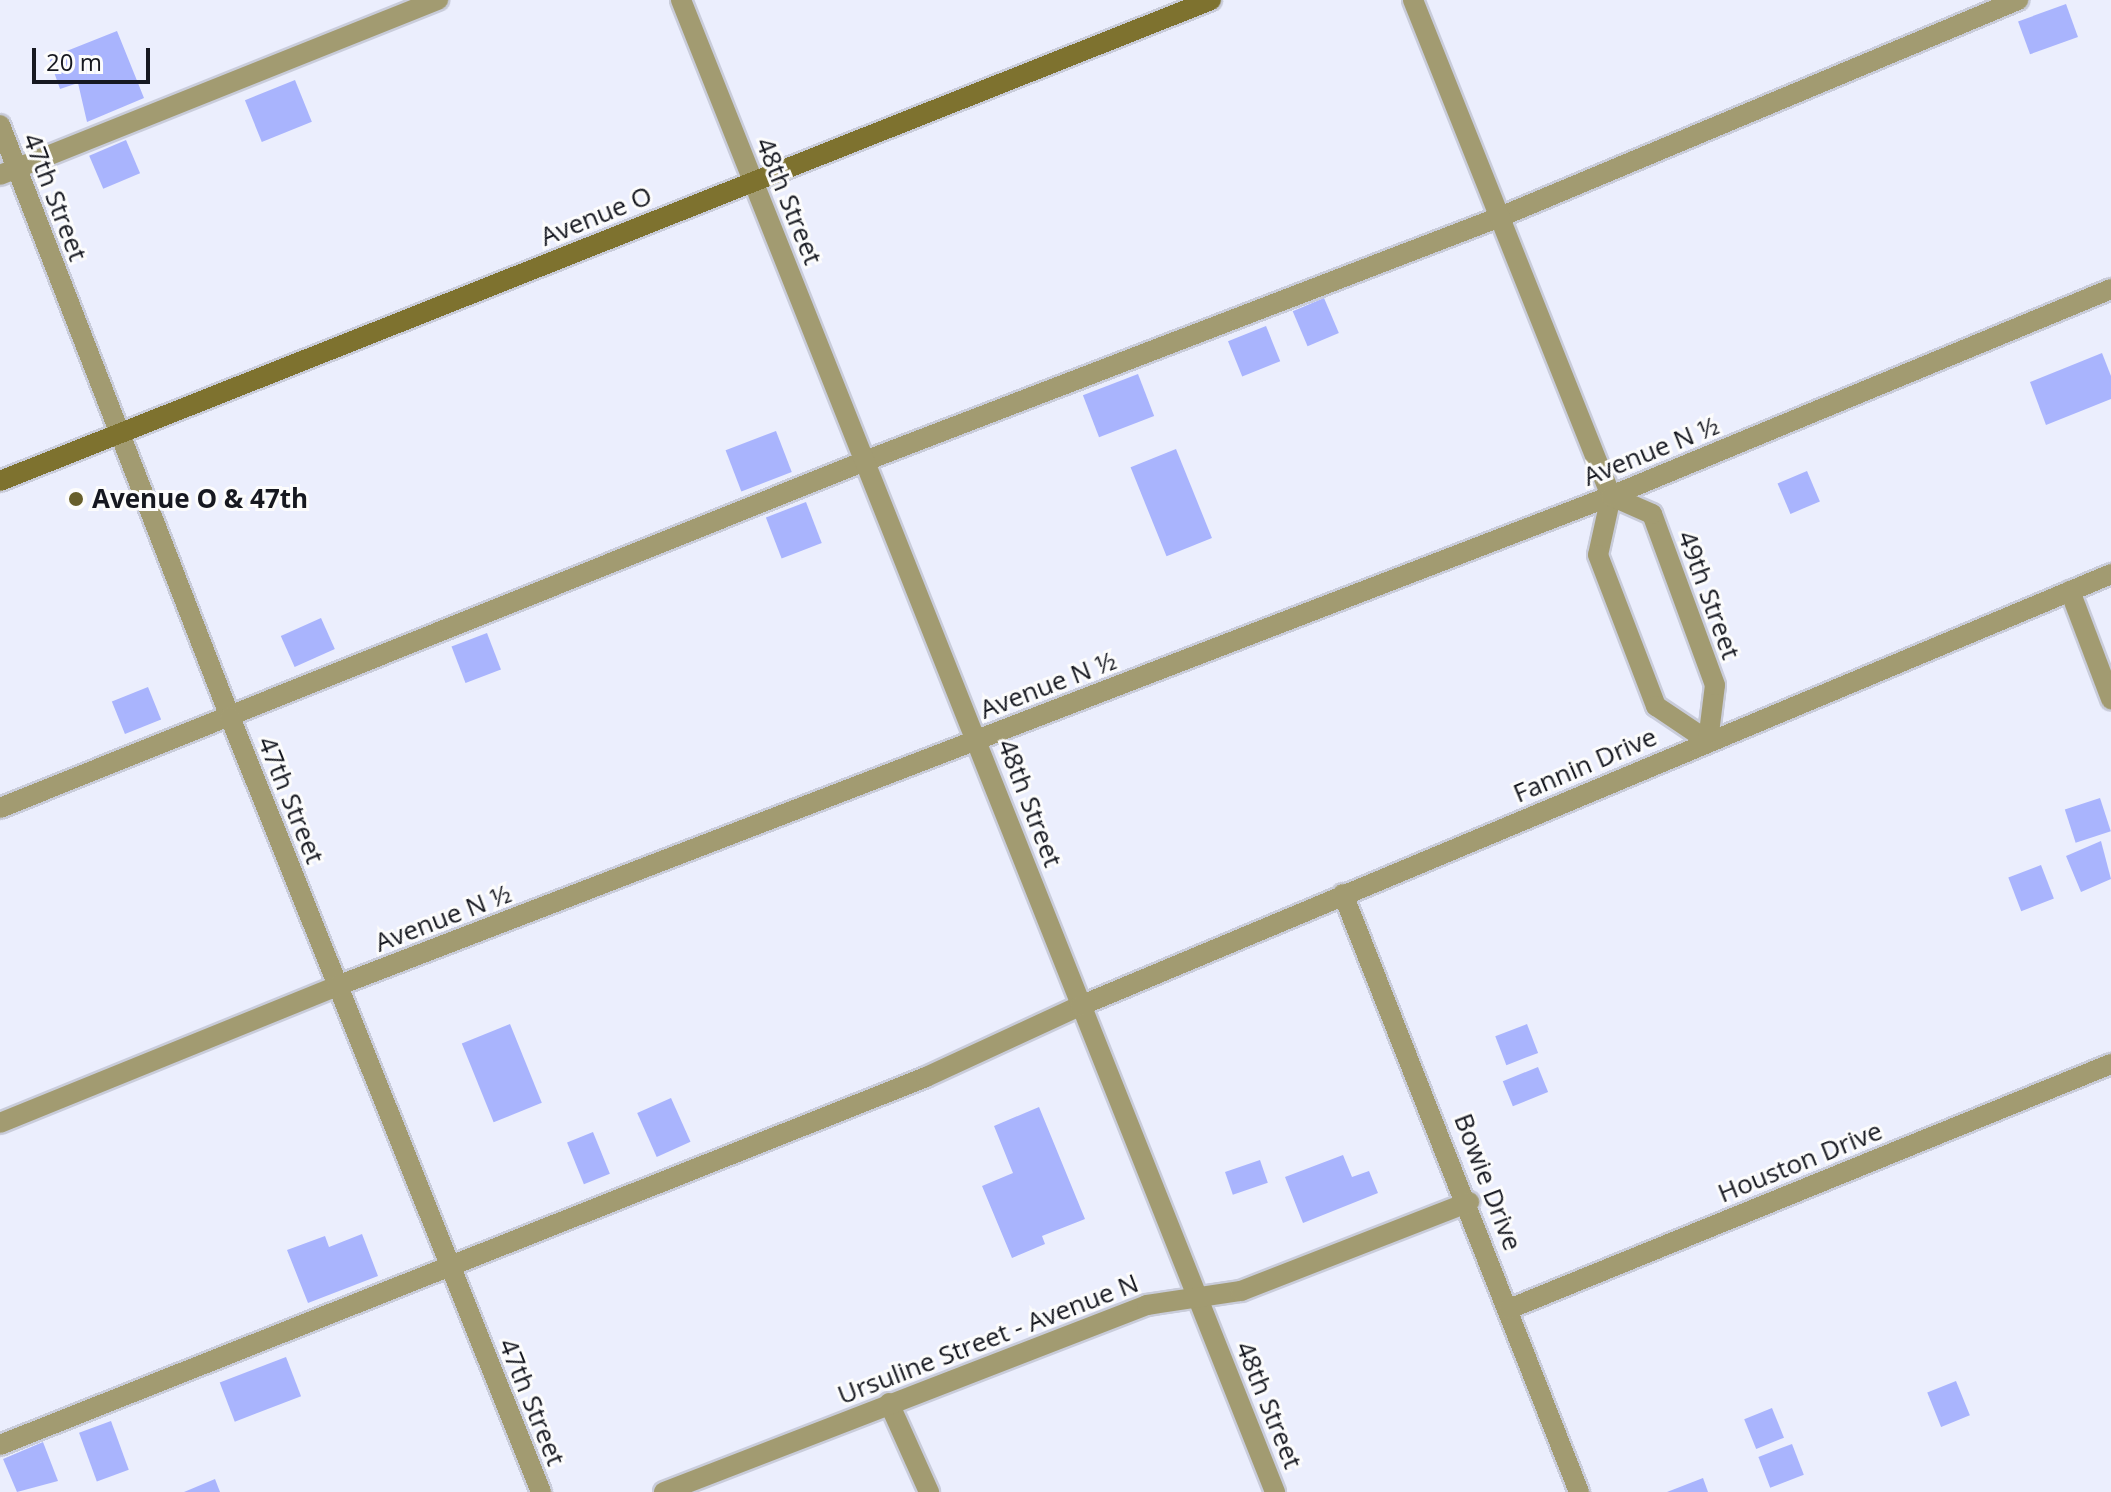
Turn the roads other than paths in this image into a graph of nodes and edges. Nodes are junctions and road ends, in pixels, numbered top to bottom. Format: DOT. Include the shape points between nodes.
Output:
graph roads {
  1 [pos="438,0"];
  2 [pos="681,0"];
  3 [pos="1211,0"];
  4 [pos="1413,0"];
  5 [pos="2018,0"];
  6 [pos="0,125"];
  7 [pos="8,172"];
  8 [pos="753,181"];
  9 [pos="1500,217"];
  10 [pos="2111,289"];
  11 [pos="118,434"];
  12 [pos="865,461"];
  13 [pos="0,481"];
  14 [pos="1611,496"];
  15 [pos="2111,574"];
  16 [pos="2070,591"];
  17 [pos="2111,699"];
  18 [pos="230,717"];
  19 [pos="978,740"];
  20 [pos="1708,741"];
  21 [pos="0,808"];
  22 [pos="1343,894"];
  23 [pos="337,986"];
  24 [pos="1080,1006"];
  25 [pos="2111,1064"];
  26 [pos="0,1123"];
  27 [pos="1469,1202"];
  28 [pos="449,1263"];
  29 [pos="1198,1296"];
  30 [pos="1509,1309"];
  31 [pos="889,1403"];
  32 [pos="0,1445"];
  33 [pos="541,1492"];
  34 [pos="664,1492"];
  35 [pos="929,1492"];
  36 [pos="1275,1492"];
  37 [pos="1579,1492"];
  1 -- 7 [label="street"];
  2 -- 8 [label="street, 48th Street"];
  3 -- 8 [label="main road, Avenue O"];
  4 -- 9 [label="street"];
  5 -- 9 [label="street"];
  6 -- 7 [label="street, 47th Street"];
  7 -- 11 [label="street, 47th Street"];
  8 -- 11 [label="main road, Avenue O"];
  8 -- 12 [label="street, 48th Street"];
  9 -- 12 [label="street"];
  9 -- 14 [label="street"];
  10 -- 14 [label="street, Avenue N ½"];
  11 -- 13 [label="main road, Avenue O"];
  11 -- 18 [label="street, 47th Street"];
  12 -- 18 [label="street"];
  12 -- 19 [label="street, 48th Street"];
  14 -- 19 [label="street, Avenue N ½"];
  14 -- 20 [label="street, 49th Street" via="1652,514 1715,685"];
  14 -- 20 [label="street" via="1598,555 1656,706"];
  15 -- 16 [label="street, Fannin Drive"];
  16 -- 17 [label="street"];
  16 -- 20 [label="street, Fannin Drive"];
  18 -- 21 [label="street"];
  18 -- 23 [label="street, 47th Street"];
  19 -- 23 [label="street, Avenue N ½"];
  19 -- 24 [label="street, 48th Street"];
  20 -- 22 [label="street, Fannin Drive"];
  22 -- 24 [label="street, Fannin Drive"];
  22 -- 27 [label="street, Bowie Drive"];
  23 -- 26 [label="street, Avenue N ½"];
  23 -- 28 [label="street, 47th Street"];
  24 -- 28 [label="street, Fannin Drive" via="926,1077"];
  24 -- 29 [label="street, 48th Street"];
  25 -- 30 [label="street, Houston Drive"];
  27 -- 29 [label="street, Ursuline Street - Avenue N" via="1251,1288"];
  27 -- 30 [label="street, Bowie Drive"];
  28 -- 32 [label="street, Fannin Drive"];
  28 -- 33 [label="street, 47th Street"];
  29 -- 31 [label="street, Ursuline Street - Avenue N" via="1147,1305"];
  29 -- 36 [label="street, 48th Street"];
  30 -- 37 [label="street, Bowie Drive"];
  31 -- 34 [label="street, Ursuline Street - Avenue N"];
  31 -- 35 [label="street"];
}
